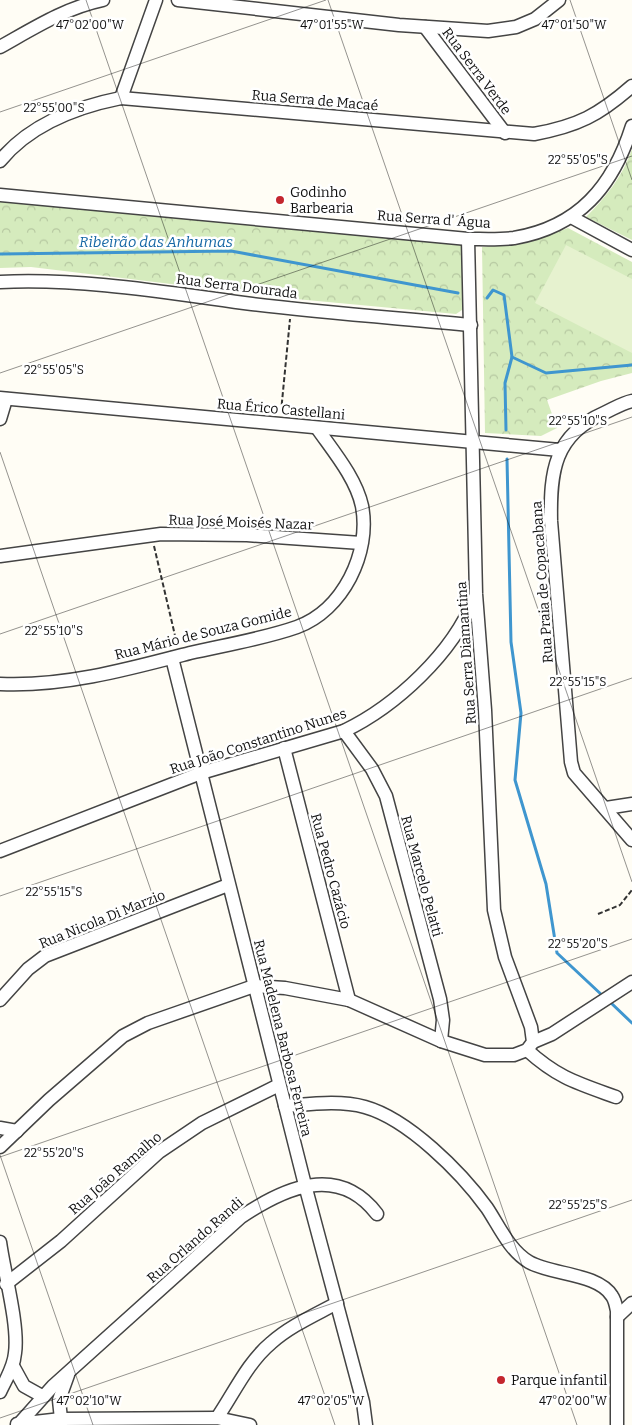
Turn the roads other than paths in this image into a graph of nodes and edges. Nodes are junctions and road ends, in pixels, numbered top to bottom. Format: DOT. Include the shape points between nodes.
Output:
graph roads {
  1 [pos="103,0"];
  2 [pos="156,0"];
  3 [pos="178,0"];
  4 [pos="559,0"];
  5 [pos="425,27"];
  6 [pos="0,46"];
  7 [pos="632,86"];
  8 [pos="121,98"];
  9 [pos="632,126"];
  10 [pos="505,133"];
  11 [pos="0,161"];
  12 [pos="0,195"];
  13 [pos="571,217"];
  14 [pos="468,240"];
  15 [pos="632,250"];
  16 [pos="0,282"];
  17 [pos="471,325"];
  18 [pos="3,399"];
  19 [pos="632,401"];
  20 [pos="0,419"];
  21 [pos="317,428"];
  22 [pos="474,442"];
  23 [pos="560,450"];
  24 [pos="361,543"];
  25 [pos="0,556"];
  26 [pos="476,594"];
  27 [pos="176,657"];
  28 [pos="0,684"];
  29 [pos="344,731"];
  30 [pos="284,748"];
  31 [pos="201,773"];
  32 [pos="632,804"];
  33 [pos="606,808"];
  34 [pos="632,840"];
  35 [pos="0,851"];
  36 [pos="228,885"];
  37 [pos="632,982"];
  38 [pos="254,986"];
  39 [pos="0,1000"];
  40 [pos="349,1000"];
  41 [pos="441,1041"];
  42 [pos="527,1048"];
  43 [pos="279,1085"];
  44 [pos="616,1097"];
  45 [pos="285,1106"];
  46 [pos="0,1128"];
  47 [pos="17,1131"];
  48 [pos="0,1147"];
  49 [pos="305,1185"];
  50 [pos="377,1214"];
  51 [pos="0,1242"];
  52 [pos="6,1284"];
  53 [pos="337,1303"];
  54 [pos="632,1303"];
  55 [pos="617,1314"];
  56 [pos="12,1366"];
  57 [pos="74,1367"];
  58 [pos="0,1392"];
  59 [pos="42,1396"];
  60 [pos="61,1418"];
  61 [pos="218,1418"];
  62 [pos="16,1424"];
  63 [pos="250,1425"];
  64 [pos="366,1425"];
  65 [pos="617,1425"];
  1 -- 6 [label="street" via="48,19"];
  2 -- 8 [label="street"];
  3 -- 5 [label="street"];
  4 -- 5 [label="street" via="535,19 516,27 488,31"];
  5 -- 10 [label="street, Rua Serra Verde"];
  7 -- 10 [label="street, Rua Serra de Macaé" via="596,115 563,129 534,134"];
  8 -- 10 [label="street, Rua Serra de Macaé"];
  8 -- 11 [label="street, Rua Serra de Macaé" via="84,106 38,127 10,148"];
  9 -- 13 [label="street, Rua Serra d' Água" via="608,182"];
  12 -- 14 [label="street, Rua Serra d' Água"];
  13 -- 14 [label="street, Rua Serra d' Água" via="538,232 512,238"];
  13 -- 15 [label="street"];
  14 -- 17 [label="street, Rua Serra Diamantina"];
  16 -- 17 [label="street, Rua Serra Dourada" via="81,282 291,309"];
  17 -- 22 [label="street, Rua Serra Diamantina"];
  18 -- 20 [label="street"];
  18 -- 21 [label="street, Rua Érico Castellani"];
  19 -- 23 [label="street, Rua Praia de Copacabana" via="588,420 571,434"];
  21 -- 22 [label="street, Rua Érico Castellani"];
  21 -- 24 [label="street, Rua Mário de Souza Gomide" via="353,482 362,505"];
  22 -- 23 [label="street, Rua Érico Castellani"];
  22 -- 26 [label="street, Rua Serra Diamantina"];
  23 -- 33 [label="street, Rua Praia de Copacabana" via="553,467 550,521 571,762 574,773"];
  24 -- 25 [label="street, Rua José Moisés Nazar" via="247,535 151,536"];
  24 -- 27 [label="street, Rua Mário de Souza Gomide" via="359,561 340,594 325,610 298,626"];
  26 -- 29 [label="street, Rua João Constantino Nunes" via="466,620 425,670 366,720"];
  26 -- 42 [label="street, Rua Serra Diamantina" via="494,910 505,956 531,1028"];
  27 -- 28 [label="street, Rua Mário de Souza Gomide" via="69,680"];
  27 -- 31 [label="street, Rua Madelena Barbosa Ferreira"];
  29 -- 30 [label="street, Rua João Constantino Nunes"];
  29 -- 41 [label="street, Rua Marcelo Pelatti" via="372,769 386,796 440,998"];
  30 -- 31 [label="street, Rua João Constantino Nunes"];
  30 -- 40 [label="street, Rua Pedro Cazácio"];
  31 -- 35 [label="street, Rua João Constantino Nunes"];
  31 -- 36 [label="street, Rua Madelena Barbosa Ferreira"];
  32 -- 33 [label="street"];
  33 -- 34 [label="street, Rua Praia de Copacabana"];
  36 -- 38 [label="street, Rua Madelena Barbosa Ferreira"];
  36 -- 39 [label="street, Rua Nicola Di Marzio" via="45,956"];
  37 -- 42 [label="street"];
  38 -- 40 [label="street" via="285,988"];
  38 -- 43 [label="street, Rua Madelena Barbosa Ferreira"];
  38 -- 47 [label="street" via="148,1023 123,1036"];
  40 -- 41 [label="street"];
  41 -- 42 [label="street" via="485,1055 504,1056"];
  42 -- 44 [label="street" via="545,1066 567,1080"];
  43 -- 45 [label="street, Rua Madelena Barbosa Ferreira"];
  43 -- 52 [label="street, Rua João Ramalho" via="202,1123 159,1152 61,1241"];
  45 -- 49 [label="street, Rua Madelena Barbosa Ferreira"];
  45 -- 55 [label="street" via="333,1103 364,1107 390,1116 436,1153 470,1188 514,1249 529,1262 601,1286 612,1296"];
  46 -- 47 [label="street"];
  47 -- 48 [label="street"];
  49 -- 50 [label="street, Rua Orlando Randi" via="330,1185 351,1191 366,1199"];
  49 -- 53 [label="street, Rua Madelena Barbosa Ferreira"];
  49 -- 57 [label="street, Rua Orlando Randi" via="265,1201 241,1217"];
  51 -- 52 [label="street"];
  52 -- 56 [label="street" via="15,1331 16,1352"];
  53 -- 61 [label="street" via="299,1323 271,1343 257,1358"];
  53 -- 64 [label="street, Rua Madelena Barbosa Ferreira"];
  54 -- 55 [label="street"];
  55 -- 65 [label="street"];
  56 -- 58 [label="street"];
  56 -- 59 [label="street" via="24,1386"];
  57 -- 59 [label="street, Rua Orlando Randi"];
  57 -- 60 [label="street, Rua Orlando Randi" via="61,1391"];
  59 -- 62 [label="street, Rua Orlando Randi"];
  60 -- 61 [label="street"];
  60 -- 62 [label="street"];
  61 -- 63 [label="street"];
}
